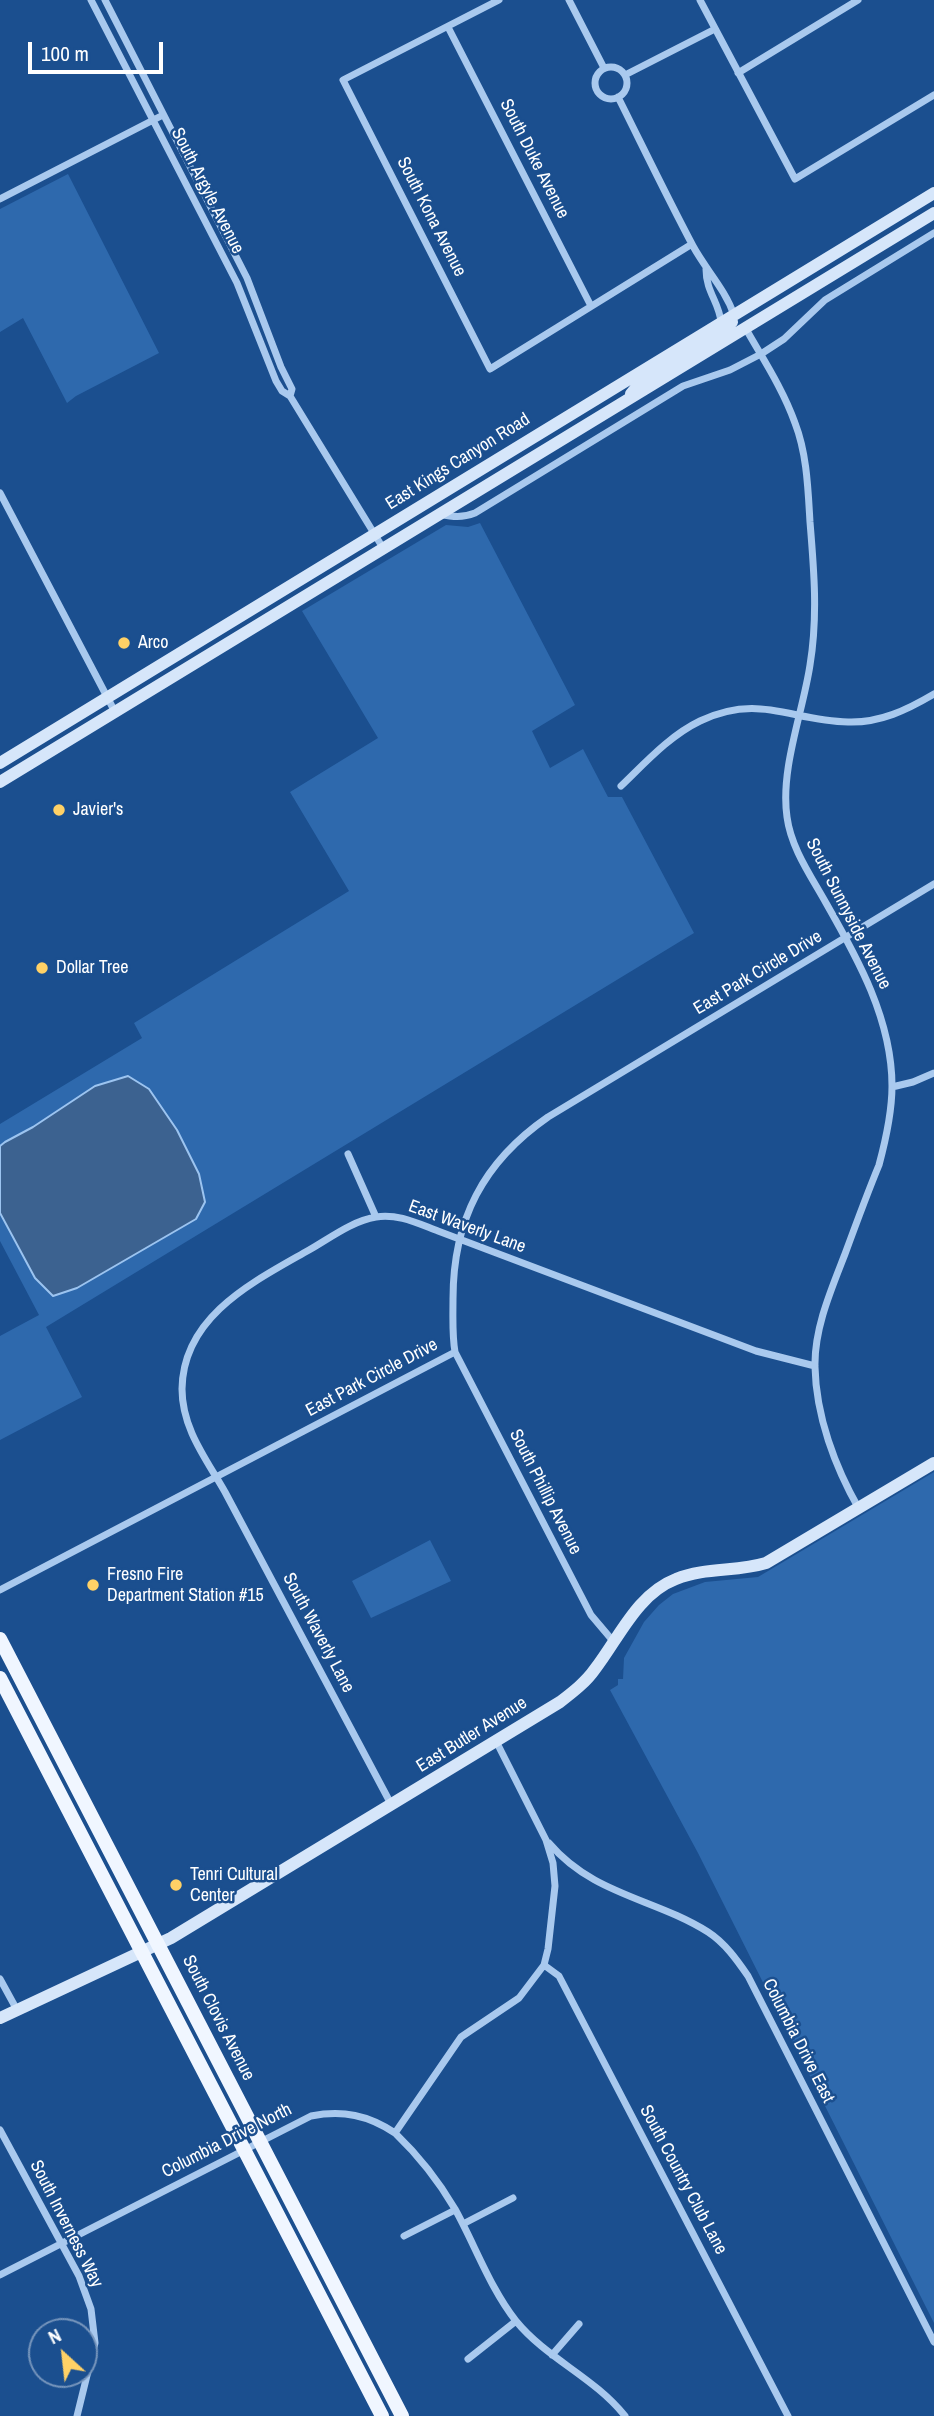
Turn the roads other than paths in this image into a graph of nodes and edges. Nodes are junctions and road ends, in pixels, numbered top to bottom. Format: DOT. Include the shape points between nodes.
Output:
graph roads {
  1 [pos="91,0"];
  2 [pos="106,0"];
  3 [pos="499,0"];
  4 [pos="569,0"];
  5 [pos="700,0"];
  6 [pos="858,0"];
  7 [pos="448,27"];
  8 [pos="715,29"];
  9 [pos="604,68"];
  10 [pos="738,73"];
  11 [pos="625,75"];
  12 [pos="934,95"];
  13 [pos="618,97"];
  14 [pos="163,115"];
  15 [pos="153,120"];
  16 [pos="934,193"];
  17 [pos="0,199"];
  18 [pos="934,213"];
  19 [pos="934,233"];
  20 [pos="860,238"];
  21 [pos="692,244"];
  22 [pos="706,268"];
  23 [pos="592,306"];
  24 [pos="734,315"];
  25 [pos="721,322"];
  26 [pos="746,329"];
  27 [pos="761,354"];
  28 [pos="290,396"];
  29 [pos="624,402"];
  30 [pos="0,493"];
  31 [pos="438,514"];
  32 [pos="374,534"];
  33 [pos="383,548"];
  34 [pos="934,694"];
  35 [pos="107,698"];
  36 [pos="115,712"];
  37 [pos="800,715"];
  38 [pos="0,763"];
  39 [pos="0,782"];
  40 [pos="621,786"];
  41 [pos="934,884"];
  42 [pos="846,938"];
  43 [pos="934,1073"];
  44 [pos="892,1087"];
  45 [pos="348,1154"];
  46 [pos="376,1217"];
  47 [pos="458,1241"];
  48 [pos="455,1352"];
  49 [pos="815,1366"];
  50 [pos="934,1463"];
  51 [pos="215,1478"];
  52 [pos="859,1509"];
  53 [pos="0,1590"];
  54 [pos="0,1639"];
  55 [pos="613,1641"];
  56 [pos="0,1678"];
  57 [pos="496,1741"];
  58 [pos="391,1804"];
  59 [pos="546,1840"];
  60 [pos="158,1945"];
  61 [pos="142,1951"];
  62 [pos="544,1965"];
  63 [pos="0,1979"];
  64 [pos="17,2010"];
  65 [pos="0,2018"];
  66 [pos="0,2130"];
  67 [pos="395,2133"];
  68 [pos="260,2141"];
  69 [pos="244,2149"];
  70 [pos="513,2198"];
  71 [pos="455,2210"];
  72 [pos="463,2224"];
  73 [pos="404,2236"];
  74 [pos="60,2244"];
  75 [pos="0,2275"];
  76 [pos="516,2321"];
  77 [pos="579,2324"];
  78 [pos="934,2342"];
  79 [pos="552,2355"];
  80 [pos="468,2359"];
  81 [pos="621,2415"];
  82 [pos="77,2416"];
  83 [pos="382,2416"];
  84 [pos="402,2416"];
  85 [pos="788,2416"];
  1 -- 15 [label="street, South Argyle Avenue"];
  2 -- 14 [label="street, South Argyle Avenue"];
  3 -- 7 [label="street"];
  4 -- 9 [label="street"];
  5 -- 8 [label="street"];
  6 -- 10 [label="street"];
  7 -- 23 [label="street, South Duke Avenue"];
  7 -- 23 [label="street, South Kona Avenue" via="343,80 491,369"];
  8 -- 10 [label="street"];
  8 -- 11 [label="street"];
  9 -- 11 [label="street" via="614,67"];
  9 -- 13 [label="street" via="596,76 595,87 607,98"];
  10 -- 12 [label="street" via="795,179"];
  11 -- 13 [label="street" via="626,89"];
  13 -- 21 [label="street"];
  14 -- 15 [label="street"];
  14 -- 28 [label="street, South Argyle Avenue" via="247,278 292,389"];
  15 -- 17 [label="street"];
  15 -- 28 [label="street, South Argyle Avenue" via="237,284 276,381"];
  16 -- 20 [label="main road, East Kings Canyon Road"];
  18 -- 26 [label="main road, East Kings Canyon Road"];
  19 -- 27 [label="street, East Kings Canyon Road" via="825,300"];
  20 -- 24 [label="main road, East Kings Canyon Road"];
  20 -- 26 [label="main road" via="842,258 750,314"];
  21 -- 22 [label="street"];
  21 -- 23 [label="street"];
  22 -- 24 [label="street"];
  22 -- 25 [label="street" via="706,284"];
  24 -- 25 [label="main road, East Kings Canyon Road"];
  24 -- 29 [label="main road" via="724,330 642,381"];
  25 -- 32 [label="main road, East Kings Canyon Road"];
  26 -- 27 [label="street, South Sunnyside Avenue"];
  26 -- 29 [label="main road, East Kings Canyon Road"];
  27 -- 31 [label="street, East Kings Canyon Road" via="682,386 475,513 465,517"];
  27 -- 37 [label="street, South Sunnyside Avenue" via="789,405 807,480 816,596 810,667"];
  28 -- 32 [label="street, South Argyle Avenue"];
  29 -- 31 [label="main road, East Kings Canyon Road"];
  30 -- 35 [label="street"];
  31 -- 33 [label="main road, East Kings Canyon Road"];
  32 -- 33 [label="street, South Argyle Avenue"];
  32 -- 35 [label="main road, East Kings Canyon Road"];
  33 -- 36 [label="main road, East Kings Canyon Road"];
  34 -- 37 [label="street" via="896,715 865,722"];
  35 -- 36 [label="street"];
  35 -- 38 [label="main road, East Kings Canyon Road"];
  36 -- 39 [label="main road, East Kings Canyon Road"];
  37 -- 40 [label="street" via="749,708 701,721 666,743"];
  37 -- 42 [label="street, South Sunnyside Avenue" via="788,775 787,817 802,859"];
  41 -- 42 [label="street, East Park Circle Drive"];
  42 -- 44 [label="street, South Sunnyside Avenue" via="882,1024"];
  42 -- 47 [label="street, East Park Circle Drive" via="525,1133 490,1171"];
  43 -- 44 [label="street"];
  44 -- 49 [label="street, South Sunnyside Avenue" via="882,1154 825,1310"];
  45 -- 46 [label="street"];
  46 -- 47 [label="street, East Waverly Lane" via="400,1218"];
  46 -- 51 [label="street, East Waverly Lane" via="352,1225 247,1285 213,1314 200,1332 187,1362 182,1391 194,1440"];
  47 -- 48 [label="street, East Park Circle Drive" via="453,1276"];
  47 -- 49 [label="street, East Waverly Lane" via="757,1351"];
  48 -- 51 [label="street, East Park Circle Drive"];
  48 -- 55 [label="street, South Phillip Avenue" via="591,1615"];
  49 -- 52 [label="street, South Sunnyside Avenue" via="817,1395 833,1454"];
  50 -- 52 [label="main road, East Butler Avenue"];
  51 -- 53 [label="street, East Park Circle Drive"];
  51 -- 58 [label="street, South Waverly Lane"];
  52 -- 55 [label="main road, East Butler Avenue" via="766,1563 691,1574 663,1586"];
  54 -- 60 [label="main road, South Clovis Avenue"];
  55 -- 57 [label="main road, East Butler Avenue" via="596,1668 572,1692"];
  56 -- 61 [label="main road, South Clovis Avenue"];
  57 -- 58 [label="main road, East Butler Avenue"];
  57 -- 59 [label="street"];
  58 -- 60 [label="main road, East Butler Avenue"];
  59 -- 62 [label="street" via="555,1886"];
  59 -- 78 [label="street, Columbia Drive East" via="572,1867 709,1933 737,1960"];
  60 -- 61 [label="main road, East Butler Avenue"];
  60 -- 68 [label="main road, South Clovis Avenue"];
  61 -- 64 [label="main road, East Butler Avenue"];
  61 -- 69 [label="main road, South Clovis Avenue"];
  62 -- 67 [label="street" via="519,1998 461,2037"];
  62 -- 85 [label="street, South Country Club Lane" via="559,1976"];
  63 -- 64 [label="street"];
  64 -- 65 [label="main road, East Butler Avenue"];
  66 -- 74 [label="street, South Inverness Way"];
  67 -- 68 [label="street, Columbia Drive North" via="361,2116 326,2113"];
  67 -- 71 [label="street" via="426,2165"];
  68 -- 69 [label="street, Columbia Drive North"];
  68 -- 84 [label="main road, South Clovis Avenue"];
  69 -- 74 [label="street, Columbia Drive North"];
  69 -- 83 [label="main road, South Clovis Avenue"];
  70 -- 72 [label="street"];
  71 -- 72 [label="street"];
  71 -- 73 [label="street"];
  72 -- 76 [label="street"];
  74 -- 75 [label="street, Columbia Drive North"];
  74 -- 82 [label="street, South Inverness Way" via="91,2309 95,2343"];
  76 -- 79 [label="street"];
  76 -- 80 [label="street"];
  77 -- 79 [label="street"];
  79 -- 81 [label="street" via="596,2386"];
}
